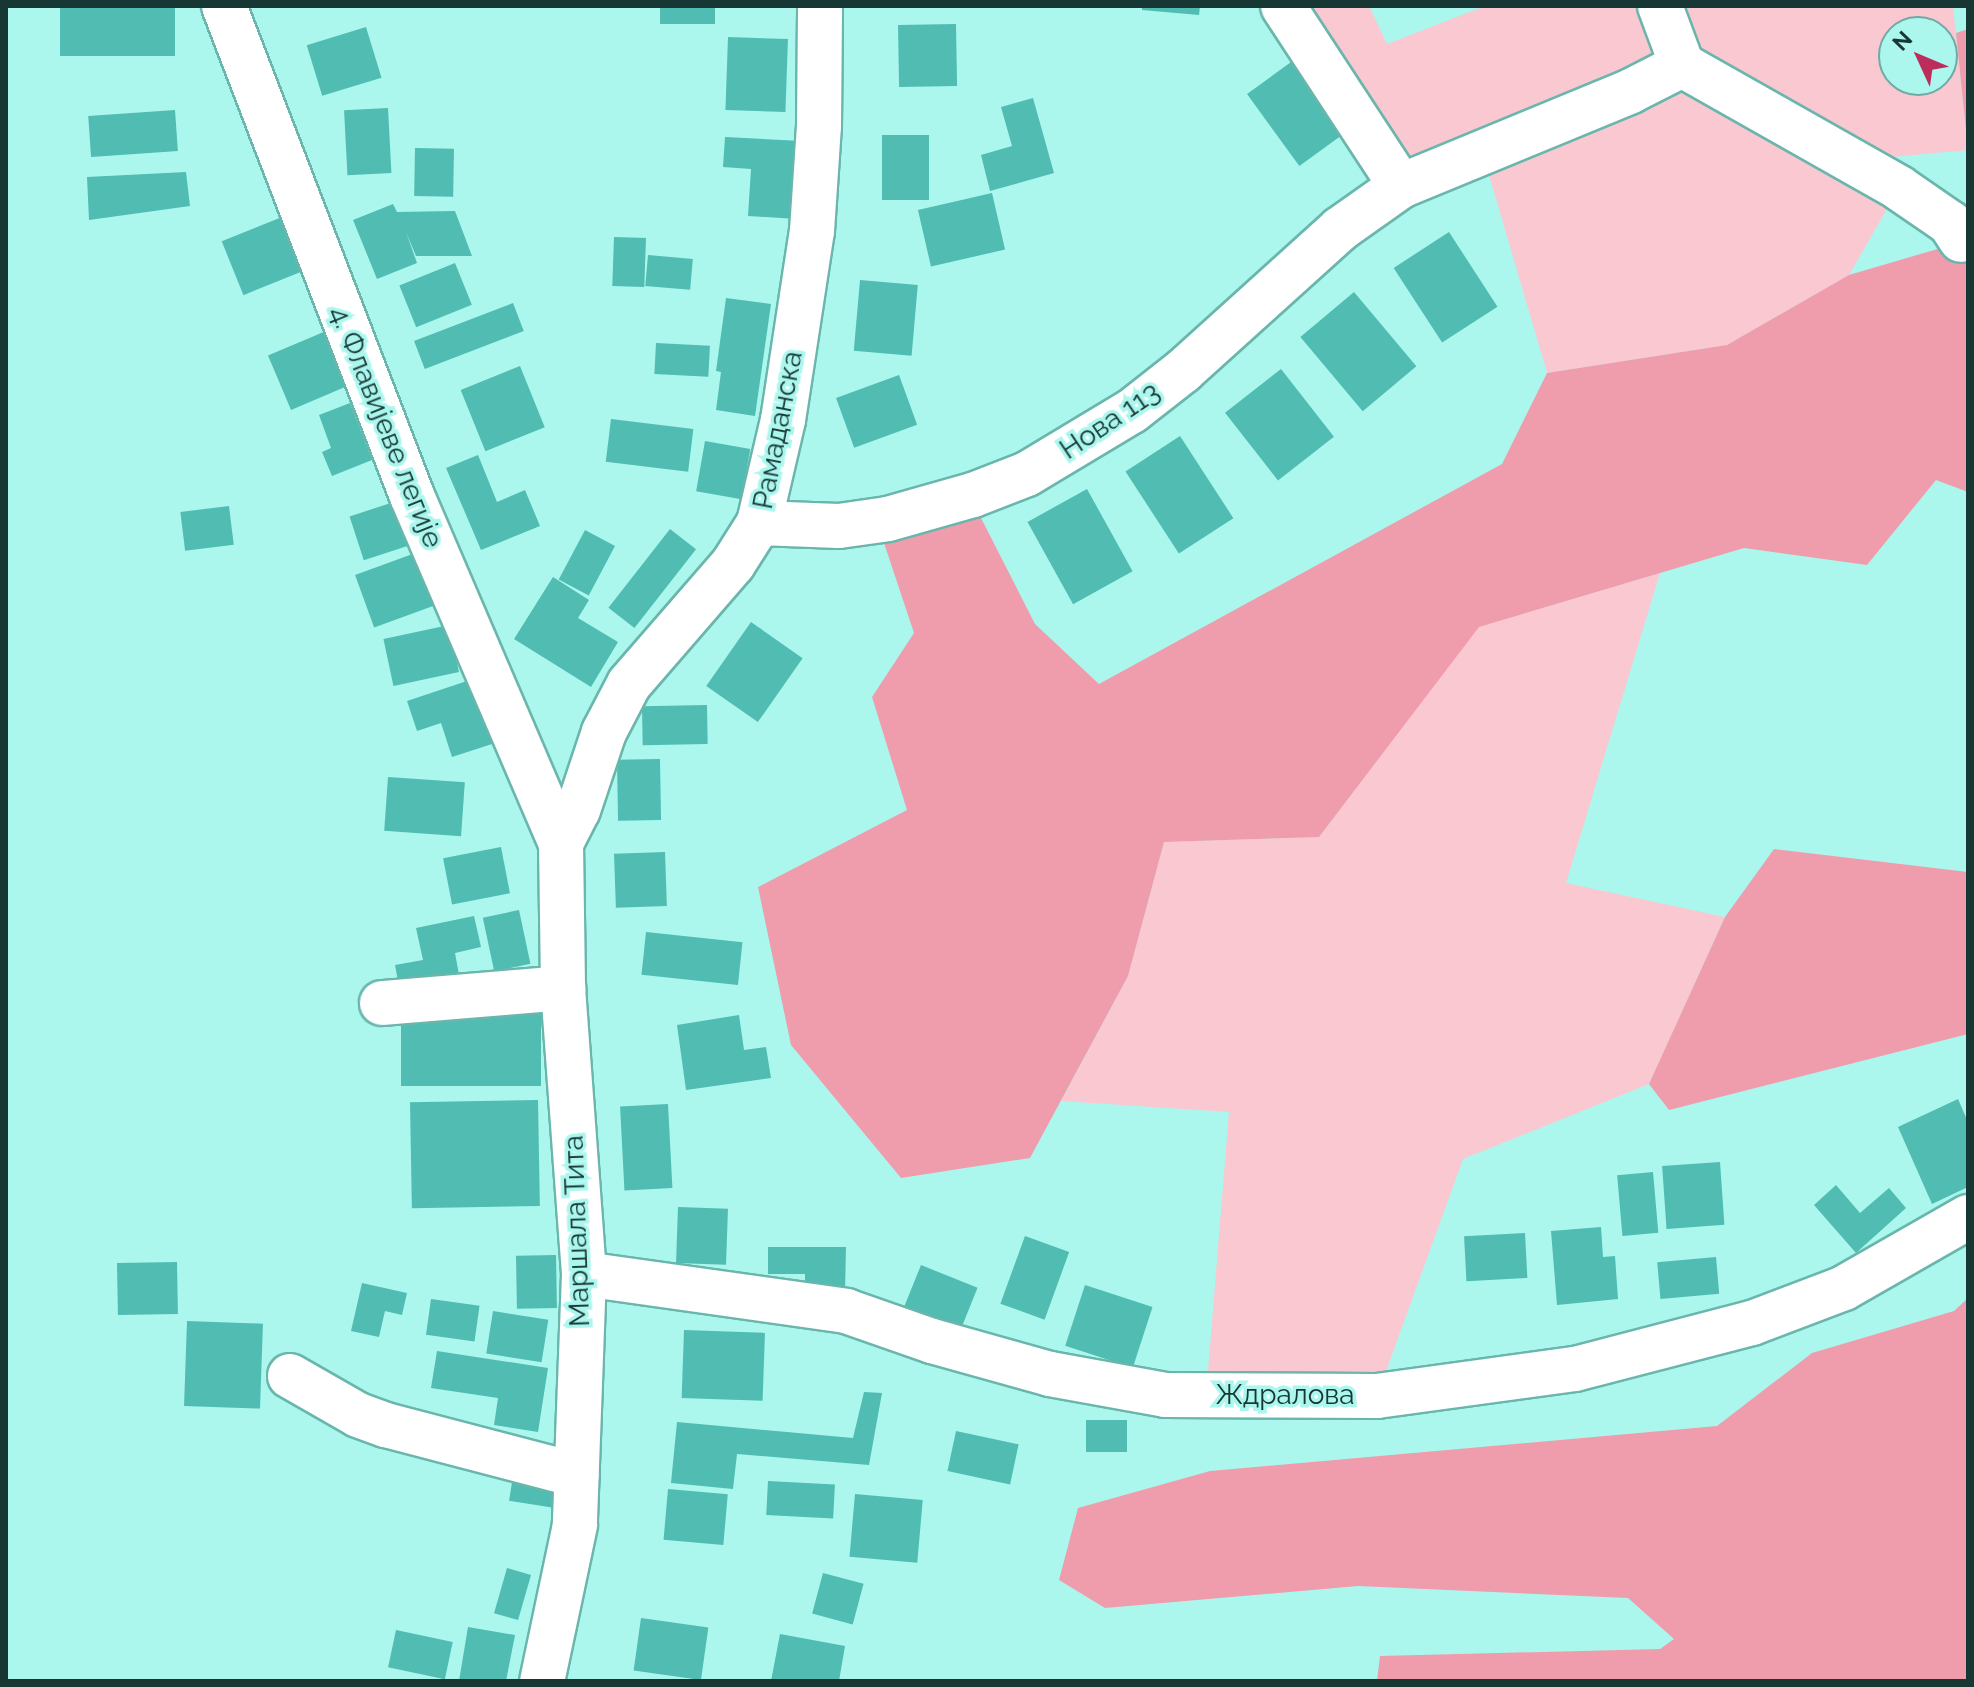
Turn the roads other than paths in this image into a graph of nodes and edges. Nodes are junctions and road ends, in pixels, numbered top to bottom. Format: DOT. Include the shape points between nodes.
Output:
graph roads {
  1 [pos="224,6"];
  2 [pos="820,6"];
  3 [pos="1283,6"];
  4 [pos="1660,6"];
  5 [pos="1682,65"];
  6 [pos="1401,186"];
  7 [pos="1961,240"];
  8 [pos="759,523"];
  9 [pos="561,843"];
  10 [pos="563,988"];
  11 [pos="382,1003"];
  12 [pos="1968,1217"];
  13 [pos="584,1274"];
  14 [pos="290,1376"];
  15 [pos="577,1475"];
  16 [pos="542,1681"];
  1 -- 9 [label="street, 4. Флавијеве легије" via="412,496"];
  2 -- 8 [label="street, Рамаданска" via="812,231 783,420"];
  3 -- 6 [label="street"];
  4 -- 5 [label="street"];
  5 -- 6 [label="street, Нова 113"];
  5 -- 7 [label="street" via="1899,188 1950,223"];
  6 -- 8 [label="street, Нова 113" via="1340,229 1132,411 1027,474 888,519 813,527"];
  8 -- 9 [label="street, Рамаданска" via="733,564 629,684 604,732"];
  9 -- 10 [label="street, Маршала Тита"];
  10 -- 11 [label="street"];
  10 -- 13 [label="street, Маршала Тита"];
  12 -- 13 [label="street, Ждралова" via="1844,1288 1752,1323 1575,1369 1377,1396 1165,1395 1050,1374 846,1311"];
  13 -- 15 [label="street, Маршала Тита"];
  14 -- 15 [label="street" via="386,1425"];
  15 -- 16 [label="street, Маршала Тита" via="575,1525"];
}
